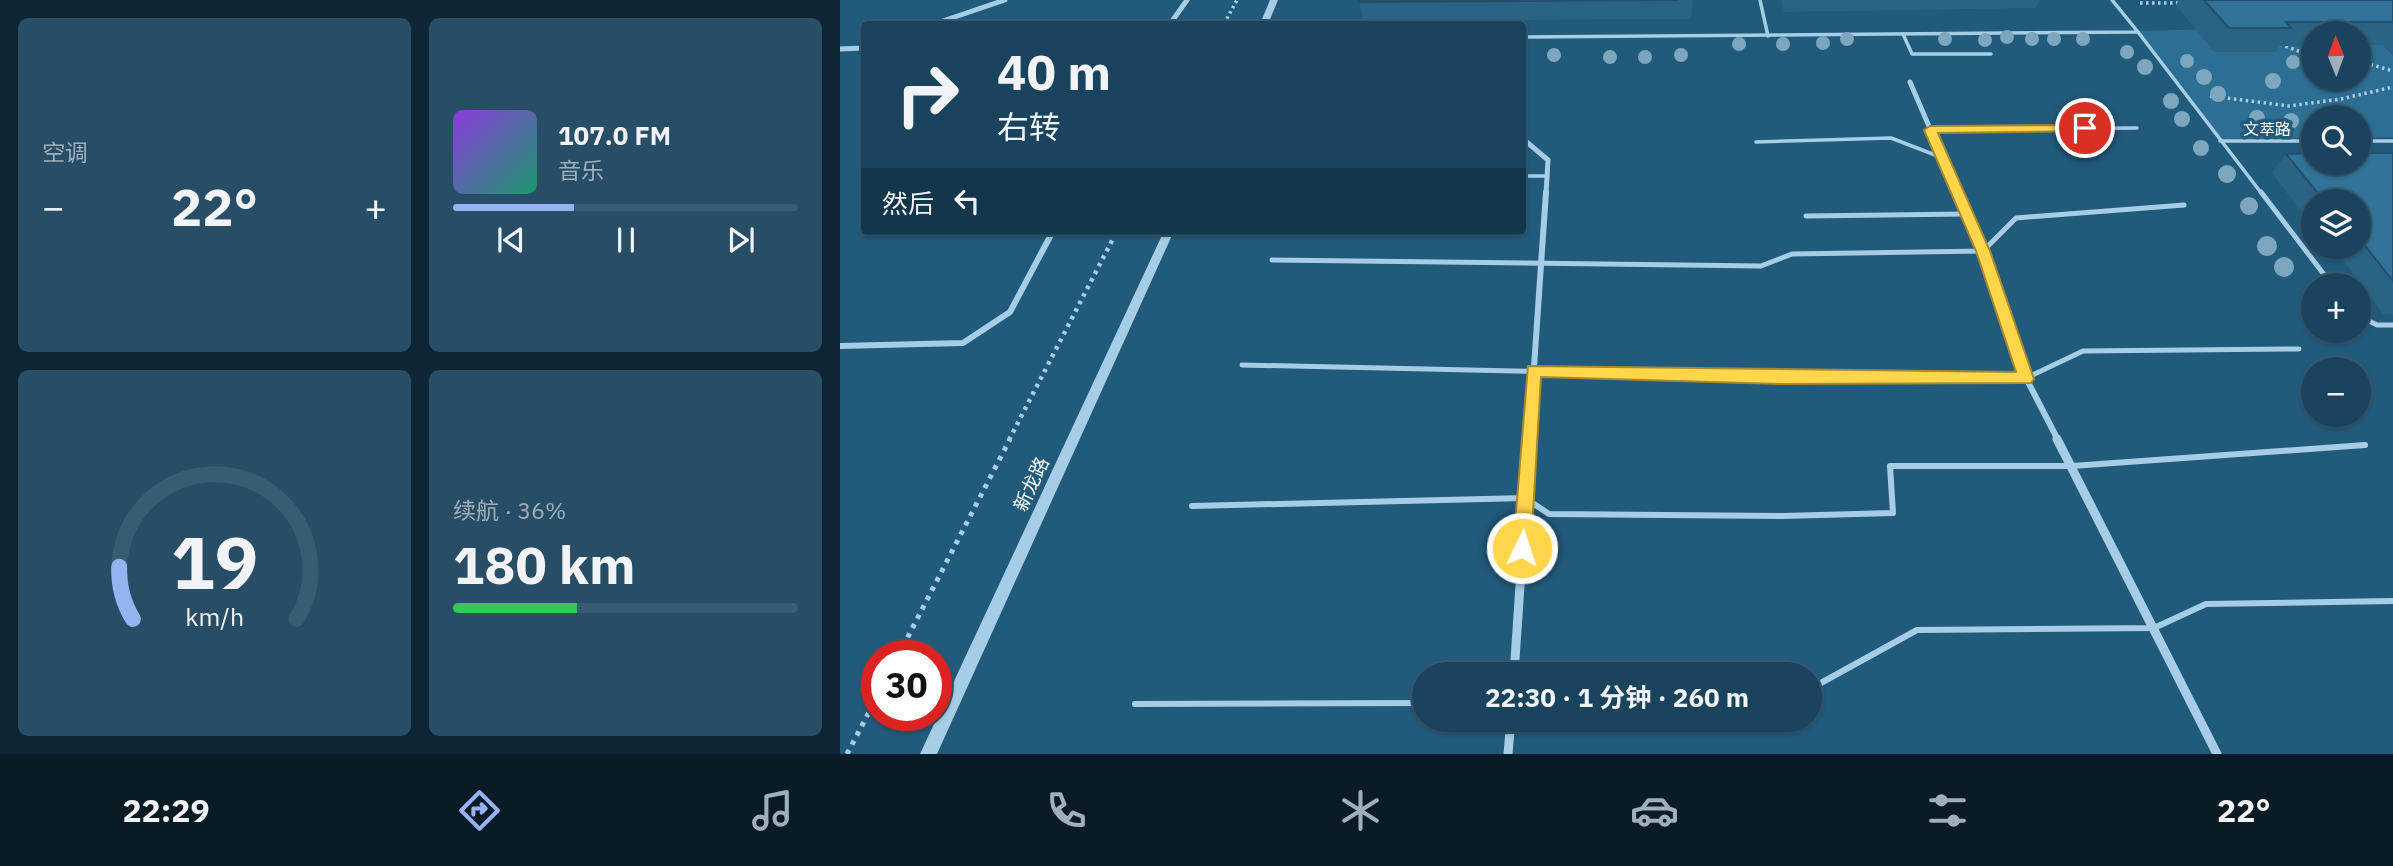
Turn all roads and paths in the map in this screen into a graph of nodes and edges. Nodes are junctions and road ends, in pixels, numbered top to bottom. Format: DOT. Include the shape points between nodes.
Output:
graph roads {
  1 [pos="1005,0"];
  2 [pos="1187,0"];
  3 [pos="1237,0"];
  4 [pos="1274,0"];
  5 [pos="1759,0"];
  6 [pos="2113,2"];
  7 [pos="2191,3"];
  8 [pos="943,21"];
  9 [pos="1172,21"];
  10 [pos="1226,21"];
  11 [pos="1265,21"];
  12 [pos="2137,32"];
  13 [pos="1903,34"];
  14 [pos="1768,36"];
  15 [pos="1526,37"];
  16 [pos="2279,44"];
  17 [pos="861,48"];
  18 [pos="840,49"];
  19 [pos="2301,52"];
  20 [pos="1991,54"];
  21 [pos="2371,63"];
  22 [pos="2393,71"];
  23 [pos="1910,82"];
  24 [pos="2393,87"];
  25 [pos="2182,90"];
  26 [pos="2137,128"];
  27 [pos="1930,130"];
  28 [pos="1526,141"];
  29 [pos="2220,141"];
  30 [pos="2301,141"];
  31 [pos="2371,141"];
  32 [pos="2393,141"];
  33 [pos="1756,142"];
  34 [pos="1943,158"];
  35 [pos="1526,176"];
  36 [pos="1546,176"];
  37 [pos="2184,205"];
  38 [pos="1966,214"];
  39 [pos="1805,216"];
  40 [pos="1052,235"];
  41 [pos="1115,235"];
  42 [pos="1167,235"];
  43 [pos="1983,251"];
  44 [pos="1272,260"];
  45 [pos="1541,262"];
  46 [pos="2323,273"];
  47 [pos="2371,322"];
  48 [pos="2393,325"];
  49 [pos="840,346"];
  50 [pos="2299,349"];
  51 [pos="1242,365"];
  52 [pos="1534,370"];
  53 [pos="2026,379"];
  54 [pos="2365,445"];
  55 [pos="2072,466"];
  56 [pos="1525,498"];
  57 [pos="1192,506"];
  58 [pos="2393,601"];
  59 [pos="2154,628"];
  60 [pos="906,640"];
  61 [pos="1515,662"];
  62 [pos="1822,682"];
  63 [pos="1412,703"];
  64 [pos="1135,704"];
  65 [pos="861,727"];
  66 [pos="1510,732"];
  67 [pos="847,754"];
  68 [pos="928,754"];
  69 [pos="1508,754"];
  70 [pos="2217,754"];
  1 -- 8 [label="street"];
  2 -- 9 [label="street"];
  3 -- 10 [label="path"];
  4 -- 11 [label="street"];
  5 -- 14 [label="lane"];
  6 -- 7 [label="path"];
  6 -- 12 [label="lane"];
  12 -- 13 [label="lane"];
  12 -- 25 [label="lane"];
  13 -- 14 [label="lane"];
  13 -- 20 [label="lane" via="1912,54"];
  14 -- 15 [label="lane"];
  16 -- 19 [label="path"];
  17 -- 18 [label="street"];
  21 -- 22 [label="path"];
  23 -- 27 [label="street"];
  24 -- 25 [label="path" via="2289,106"];
  25 -- 29 [label="lane"];
  26 -- 27 [label="lane"];
  27 -- 34 [label="street"];
  28 -- 36 [label="street" via="1548,160"];
  29 -- 30 [label="lane, 文萃路"];
  29 -- 46 [label="lane"];
  31 -- 32 [label="lane"];
  33 -- 34 [label="lane" via="1891,138"];
  34 -- 38 [label="street"];
  35 -- 36 [label="lane"];
  36 -- 45 [label="street"];
  37 -- 43 [label="lane" via="2016,218"];
  38 -- 39 [label="lane"];
  38 -- 43 [label="street"];
  40 -- 49 [label="street" via="1010,312 963,343"];
  41 -- 60 [label="path"];
  42 -- 68 [label="street, 新龙路"];
  43 -- 45 [label="lane" via="1792,254 1761,266"];
  43 -- 53 [label="street"];
  44 -- 45 [label="lane"];
  45 -- 52 [label="street"];
  47 -- 48 [label="lane"];
  50 -- 53 [label="lane" via="2083,351"];
  51 -- 52 [label="lane"];
  52 -- 53 [label="lane"];
  52 -- 56 [label="street"];
  53 -- 55 [label="street"];
  54 -- 55 [label="lane"];
  55 -- 56 [label="lane" via="1890,466 1893,513 1549,514"];
  55 -- 59 [label="street"];
  56 -- 57 [label="lane"];
  56 -- 61 [label="street"];
  58 -- 59 [label="lane" via="2206,604"];
  59 -- 62 [label="lane" via="1917,630"];
  59 -- 70 [label="street"];
  63 -- 64 [label="lane"];
  65 -- 67 [label="path"];
  66 -- 69 [label="street"];
}
